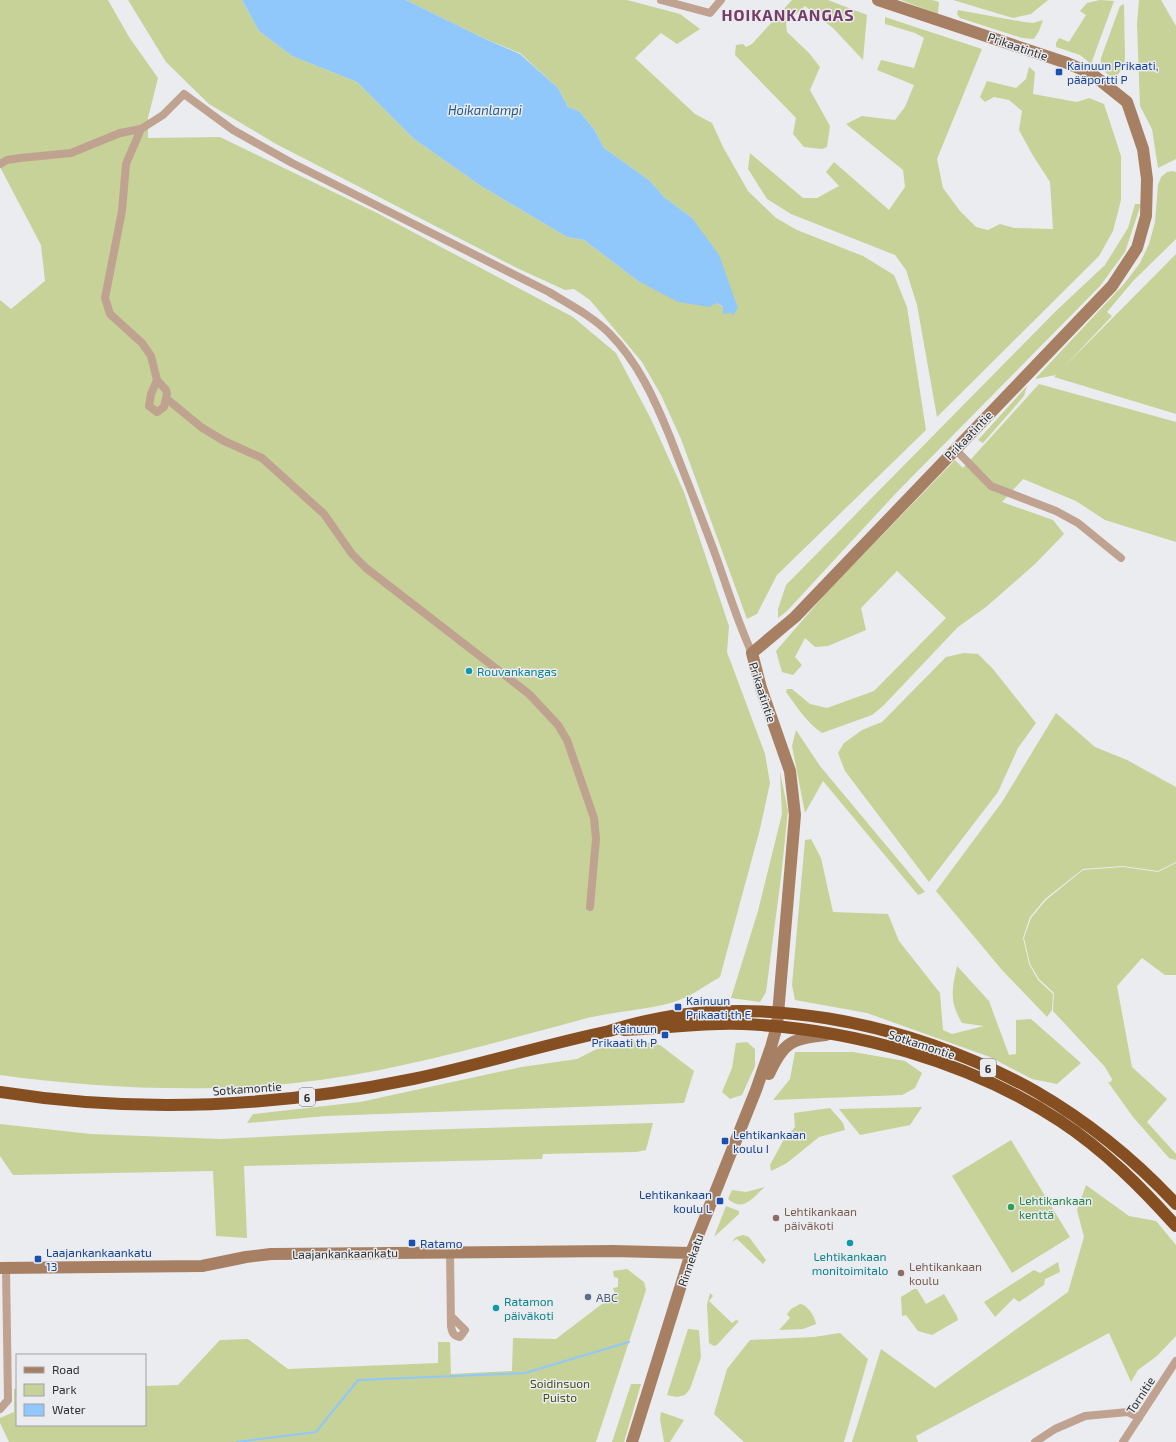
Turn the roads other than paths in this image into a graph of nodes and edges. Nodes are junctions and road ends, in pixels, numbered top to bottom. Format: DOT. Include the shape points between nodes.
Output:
graph roads {
  1 [pos="661,0"];
  2 [pos="721,0"];
  3 [pos="878,0"];
  4 [pos="141,129"];
  5 [pos="0,164"];
  6 [pos="157,380"];
  7 [pos="167,399"];
  8 [pos="955,449"];
  9 [pos="1121,558"];
  10 [pos="752,653"];
  11 [pos="590,907"];
  12 [pos="778,1013"];
  13 [pos="777,1026"];
  14 [pos="609,1031"];
  15 [pos="834,1034"];
  16 [pos="756,1090"];
  17 [pos="0,1092"];
  18 [pos="1176,1204"];
  19 [pos="1176,1226"];
  20 [pos="450,1252"];
  21 [pos="691,1253"];
  22 [pos="3,1268"];
  23 [pos="451,1316"];
  24 [pos="3,1325"];
  25 [pos="1176,1361"];
  26 [pos="0,1409"];
  27 [pos="1139,1418"];
  28 [pos="632,1442"];
  29 [pos="1035,1442"];
  30 [pos="1123,1442"];
  1 -- 2 [label="street" via="710,13"];
  3 -- 8 [label="street, Prikaatintie" via="1067,63 1092,74 1127,102 1143,149 1147,179 1146,216 1137,248 1112,286"];
  4 -- 5 [label="street" via="120,133 71,153 7,160"];
  4 -- 6 [label="street" via="126,164 122,211 105,298 110,314 142,343 151,356"];
  4 -- 10 [label="street" via="163,116 184,94 233,130 292,163 549,292 584,313 609,333 640,373 660,411 718,562 739,625"];
  6 -- 7 [label="street" via="166,390"];
  6 -- 7 [label="street" via="149,406 157,412 164,407"];
  7 -- 11 [label="street" via="201,427 224,441 262,458 324,514 352,554 366,568 529,694 555,721 567,740 594,818 596,839"];
  8 -- 9 [label="street" via="990,486 1056,510 1078,522"];
  8 -- 10 [label="street, Prikaatintie" via="796,616"];
  10 -- 12 [label="street, Prikaatintie" via="761,688 790,771 795,815"];
  12 -- 13 [label="street, Rinnekatu"];
  12 -- 14 [label="highway, Sotkamontie / 6" via="684,1013 637,1022"];
  12 -- 18 [label="highway, Sotkamontie / 6" via="843,1021 873,1028 959,1056 1011,1079 1068,1112 1134,1161"];
  13 -- 14 [label="highway, Sotkamontie / 6" via="706,1024"];
  13 -- 15 [label="highway, Sotkamontie / 6"];
  13 -- 16 [label="street, Rinnekatu"];
  14 -- 17 [label="highway, Sotkamontie / 6" via="413,1079 269,1102 200,1106 140,1105 74,1101"];
  15 -- 16 [label="street" via="789,1043"];
  15 -- 19 [label="highway, Sotkamontie / 6" via="928,1059 1028,1101 1113,1162 1149,1195"];
  16 -- 21 [label="street, Rinnekatu"];
  20 -- 21 [label="street, Laajankankaankatu" via="627,1250"];
  20 -- 22 [label="street, Laajankankaankatu" via="271,1254 202,1266"];
  20 -- 23 [label="street"];
  21 -- 28 [label="street, Rinnekatu"];
  22 -- 24 [label="street"];
  24 -- 26 [label="street" via="8,1400"];
  25 -- 27 [label="street, Tornitie"];
  27 -- 29 [label="street" via="1128,1412 1085,1416 1055,1429"];
  27 -- 30 [label="street, Tornitie"];
}
